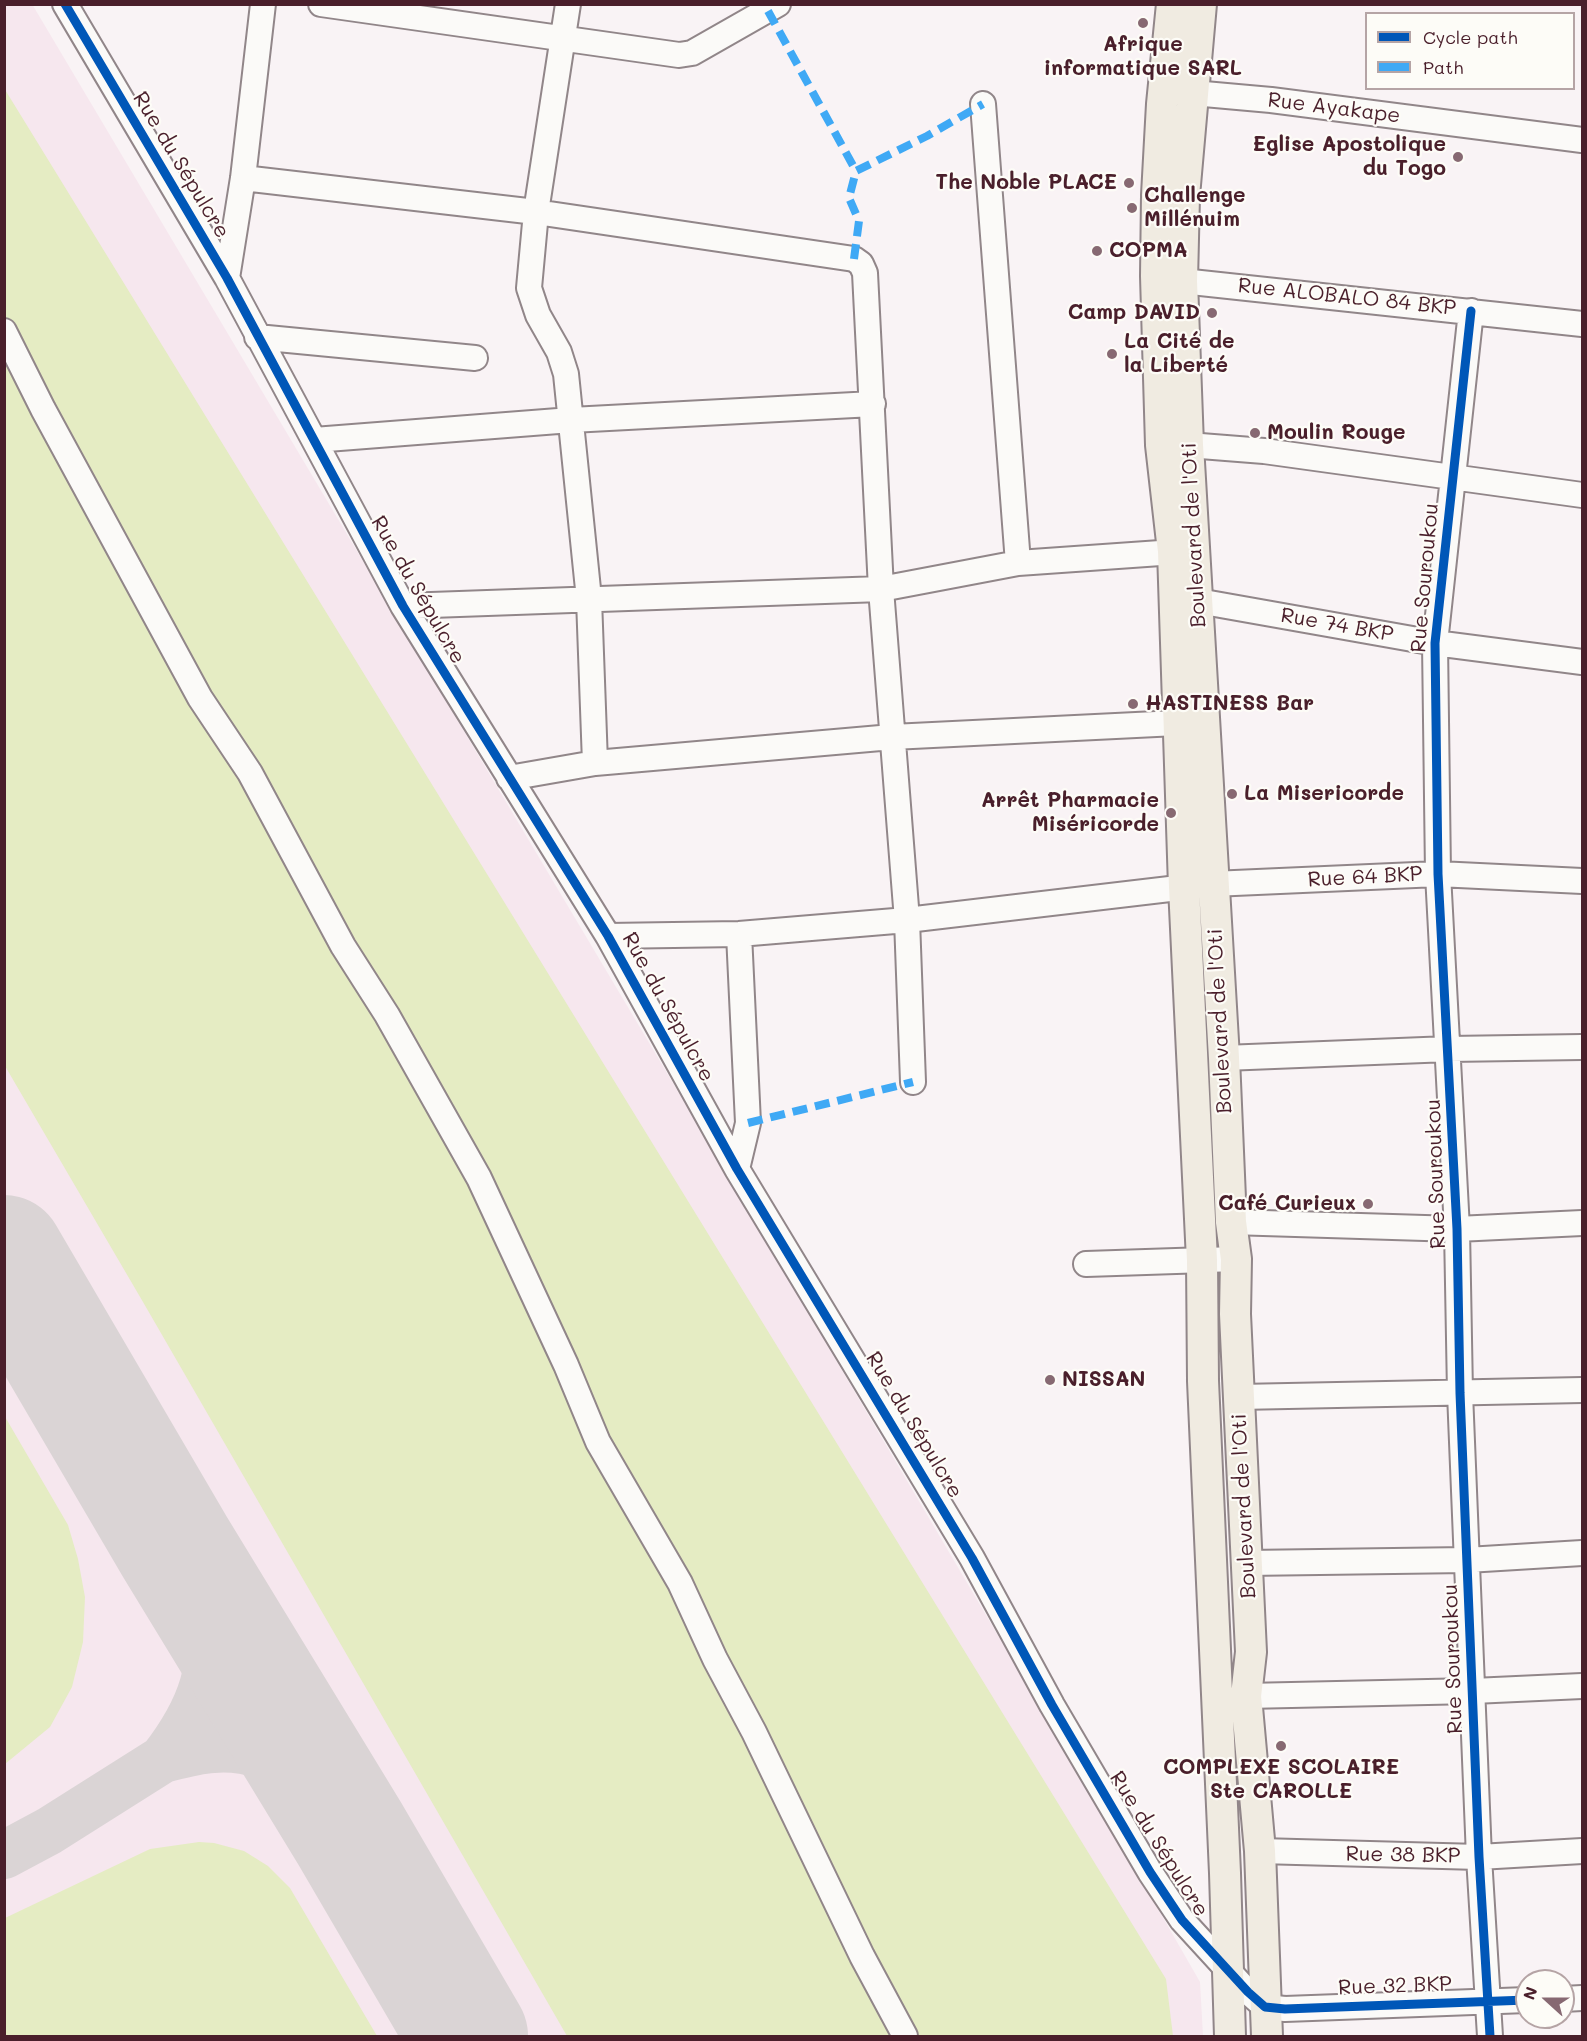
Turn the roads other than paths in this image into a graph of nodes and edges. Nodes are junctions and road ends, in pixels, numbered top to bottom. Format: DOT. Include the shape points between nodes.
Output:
graph roads {
  1 [pos="65,4"];
  2 [pos="263,4"];
  3 [pos="321,4"];
  4 [pos="568,4"];
  5 [pos="778,4"];
  6 [pos="1172,4"];
  7 [pos="1201,4"];
  8 [pos="563,37"];
  9 [pos="1193,93"];
  10 [pos="983,104"];
  11 [pos="1582,140"];
  12 [pos="243,178"];
  13 [pos="1171,195"];
  14 [pos="536,212"];
  15 [pos="227,278"];
  16 [pos="1182,280"];
  17 [pos="1471,311"];
  18 [pos="1582,324"];
  19 [pos="4,331"];
  20 [pos="258,337"];
  21 [pos="475,358"];
  22 [pos="873,404"];
  23 [pos="571,420"];
  24 [pos="314,440"];
  25 [pos="1188,445"];
  26 [pos="1452,477"];
  27 [pos="1582,495"];
  28 [pos="1184,551"];
  29 [pos="1018,563"];
  30 [pos="882,589"];
  31 [pos="589,599"];
  32 [pos="1198,601"];
  33 [pos="403,606"];
  34 [pos="1436,643"];
  35 [pos="1582,662"];
  36 [pos="1191,723"];
  37 [pos="892,737"];
  38 [pos="595,763"];
  39 [pos="509,778"];
  40 [pos="1438,874"];
  41 [pos="1582,881"];
  42 [pos="1198,886"];
  43 [pos="907,920"];
  44 [pos="739,933"];
  45 [pos="608,936"];
  46 [pos="1582,1047"];
  47 [pos="1449,1049"];
  48 [pos="1224,1058"];
  49 [pos="913,1082"];
  50 [pos="737,1169"];
  51 [pos="1231,1222"];
  52 [pos="1582,1223"];
  53 [pos="1457,1229"];
  54 [pos="1236,1259"];
  55 [pos="1202,1260"];
  56 [pos="1086,1264"];
  57 [pos="1582,1389"];
  58 [pos="1461,1393"];
  59 [pos="1239,1397"];
  60 [pos="1582,1552"];
  61 [pos="1467,1560"];
  62 [pos="1246,1563"];
  63 [pos="1582,1686"];
  64 [pos="1473,1691"];
  65 [pos="1246,1696"];
  66 [pos="1260,1851"];
  67 [pos="1582,1851"];
  68 [pos="1479,1857"];
  69 [pos="1227,1970"];
  70 [pos="1515,2000"];
  71 [pos="1488,2001"];
  72 [pos="1266,2022"];
  73 [pos="905,2037"];
  74 [pos="1230,2037"];
  75 [pos="1490,2037"];
  1 -- 15 [label="street, Rue du Sépulcre"];
  2 -- 12 [label="street"];
  3 -- 8 [label="street"];
  4 -- 8 [label="street"];
  5 -- 8 [label="street" via="692,53 679,55"];
  6 -- 13 [label="main road, Boulevard de l'Oti" via="1162,104"];
  7 -- 9 [label="main road, Boulevard de l'Oti"];
  8 -- 14 [label="street"];
  9 -- 11 [label="street, Rue Ayakape"];
  9 -- 13 [label="main road, Boulevard de l'Oti"];
  10 -- 29 [label="street"];
  12 -- 14 [label="street"];
  12 -- 15 [label="street"];
  13 -- 16 [label="main road, Boulevard de l'Oti"];
  13 -- 28 [label="main road, Boulevard de l'Oti" via="1156,276 1161,445"];
  14 -- 22 [label="street" via="854,259 866,273"];
  14 -- 23 [label="street" via="529,288 566,374"];
  15 -- 20 [label="street, Rue du Sépulcre"];
  16 -- 17 [label="street, Rue ALOBALO 84 BKP"];
  16 -- 25 [label="main road, Boulevard de l'Oti"];
  17 -- 18 [label="street, Rue ALOBALO 84 BKP"];
  17 -- 26 [label="street, Rue Souroukou"];
  19 -- 73 [label="street" via="200,698 250,773 343,946 387,1015 479,1178 598,1442 680,1583"];
  20 -- 21 [label="street"];
  20 -- 24 [label="street, Rue du Sépulcre"];
  22 -- 23 [label="street"];
  22 -- 30 [label="street"];
  23 -- 24 [label="street"];
  23 -- 31 [label="street"];
  24 -- 33 [label="street, Rue du Sépulcre"];
  25 -- 26 [label="street" via="1264,451"];
  25 -- 28 [label="main road, Boulevard de l'Oti"];
  26 -- 27 [label="street"];
  26 -- 34 [label="street, Rue Souroukou"];
  28 -- 29 [label="street"];
  28 -- 32 [label="main road, Boulevard de l'Oti"];
  28 -- 36 [label="main road, Boulevard de l'Oti"];
  29 -- 30 [label="street"];
  30 -- 31 [label="street"];
  30 -- 37 [label="street"];
  31 -- 33 [label="street"];
  31 -- 38 [label="street"];
  32 -- 34 [label="street, Rue 74 BKP"];
  32 -- 36 [label="main road, Boulevard de l'Oti"];
  33 -- 39 [label="street, Rue du Sépulcre"];
  34 -- 35 [label="street, Rue 74 BKP"];
  34 -- 40 [label="street, Rue Souroukou"];
  36 -- 37 [label="street"];
  36 -- 42 [label="main road, Boulevard de l'Oti"];
  37 -- 38 [label="street"];
  37 -- 43 [label="street"];
  38 -- 39 [label="street"];
  39 -- 45 [label="street, Rue du Sépulcre"];
  40 -- 41 [label="street, Rue 64 BKP"];
  40 -- 42 [label="street, Rue 64 BKP"];
  40 -- 47 [label="street, Rue Souroukou"];
  42 -- 43 [label="street, Rue 64 BKP"];
  42 -- 48 [label="main road, Boulevard de l'Oti"];
  42 -- 55 [label="main road, Boulevard de l'Oti"];
  43 -- 44 [label="street, Rue 64 BKP"];
  43 -- 49 [label="street"];
  44 -- 45 [label="street, Rue 64 BKP"];
  44 -- 50 [label="street" via="748,1123"];
  45 -- 50 [label="street, Rue du Sépulcre"];
  46 -- 47 [label="street"];
  47 -- 48 [label="street"];
  47 -- 53 [label="street, Rue Souroukou"];
  48 -- 51 [label="main road, Boulevard de l'Oti"];
  50 -- 69 [label="street, Rue du Sépulcre" via="972,1558 1150,1872 1182,1920"];
  51 -- 53 [label="street"];
  51 -- 54 [label="main road, Boulevard de l'Oti"];
  52 -- 53 [label="street"];
  53 -- 58 [label="street, Rue Souroukou"];
  54 -- 55 [label="street"];
  54 -- 59 [label="main road, Boulevard de l'Oti"];
  55 -- 56 [label="street"];
  55 -- 69 [label="main road, Boulevard de l'Oti" via="1203,1380"];
  57 -- 58 [label="street"];
  58 -- 59 [label="street"];
  58 -- 61 [label="street, Rue Souroukou"];
  59 -- 62 [label="main road, Boulevard de l'Oti"];
  60 -- 61 [label="street"];
  61 -- 62 [label="street"];
  61 -- 64 [label="street, Rue Souroukou"];
  62 -- 65 [label="main road, Boulevard de l'Oti" via="1251,1652"];
  63 -- 64 [label="street"];
  64 -- 65 [label="street"];
  64 -- 68 [label="street, Rue Souroukou"];
  65 -- 66 [label="main road, Boulevard de l'Oti"];
  66 -- 68 [label="street, Rue 38 BKP"];
  66 -- 72 [label="main road, Boulevard de l'Oti"];
  67 -- 68 [label="street, Rue 38 BKP"];
  68 -- 71 [label="street, Rue Souroukou"];
  69 -- 72 [label="street, Rue du Sépulcre" via="1248,1992"];
  69 -- 74 [label="main road, Boulevard de l'Oti"];
  70 -- 71 [label="street, Rue 32 BKP"];
  71 -- 72 [label="street, Rue 32 BKP" via="1285,2009"];
  71 -- 75 [label="street, Rue Souroukou"];
}
